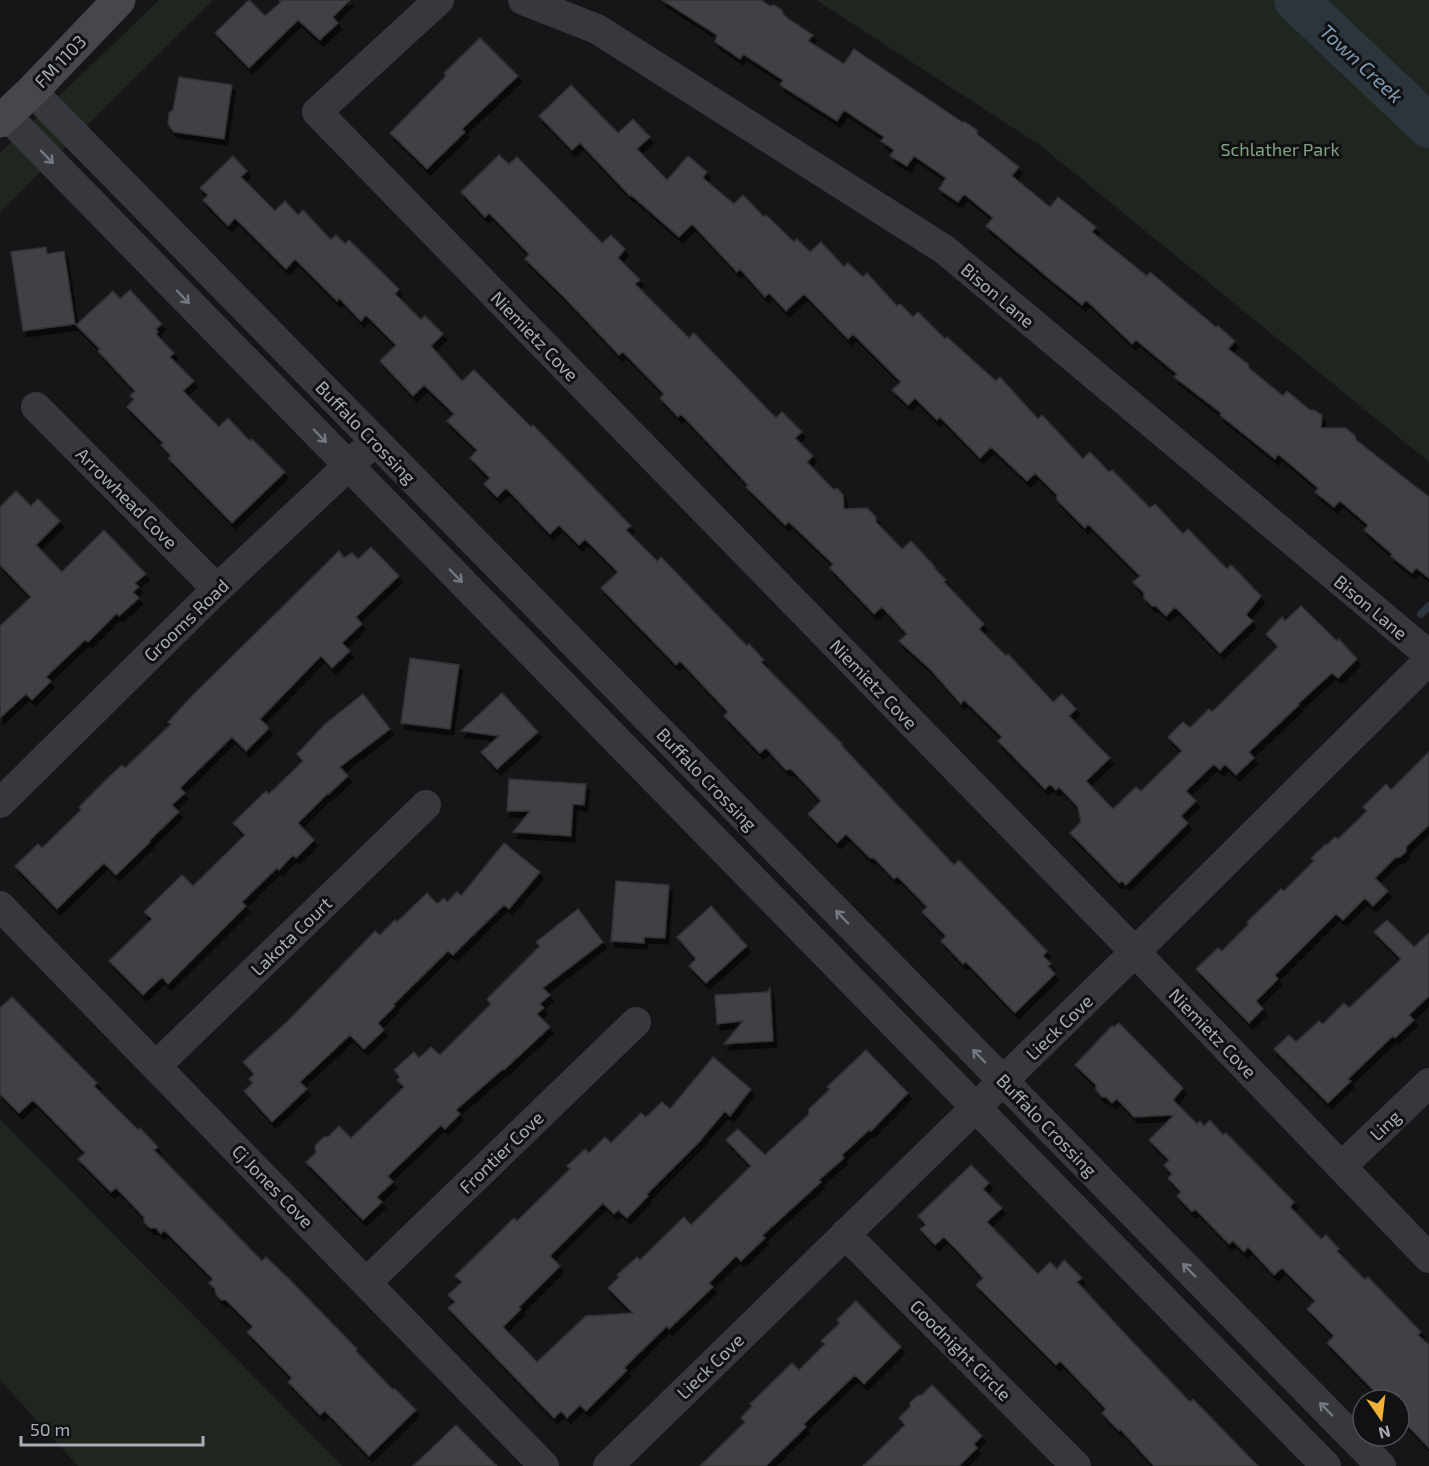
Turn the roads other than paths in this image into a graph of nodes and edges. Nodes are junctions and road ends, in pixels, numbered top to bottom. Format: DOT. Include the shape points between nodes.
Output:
graph roads {
  1 [pos="118,0"];
  2 [pos="440,0"];
  3 [pos="523,0"];
  4 [pos="32,92"];
  5 [pos="3,118"];
  6 [pos="36,407"];
  7 [pos="375,441"];
  8 [pos="349,466"];
  9 [pos="218,589"];
  10 [pos="1429,655"];
  11 [pos="1429,660"];
  12 [pos="0,803"];
  13 [pos="426,805"];
  14 [pos="0,906"];
  15 [pos="1135,952"];
  16 [pos="636,1022"];
  17 [pos="156,1066"];
  18 [pos="1003,1081"];
  19 [pos="1429,1083"];
  20 [pos="976,1108"];
  21 [pos="1341,1167"];
  22 [pos="845,1234"];
  23 [pos="1429,1258"];
  24 [pos="367,1282"];
  25 [pos="1057,1460"];
  26 [pos="544,1466"];
  27 [pos="608,1466"];
  28 [pos="1326,1466"];
  29 [pos="1381,1466"];
  1 -- 4 [label="main road, FM 1103 / FM 1103"];
  2 -- 15 [label="street, Niemietz Cove" via="317,112"];
  3 -- 10 [label="street, Bison Lane" via="597,29 945,250"];
  4 -- 5 [label="main road, FM 1103 / FM 1103"];
  4 -- 7 [label="street, Buffalo Crossing"];
  5 -- 8 [label="street, Buffalo Crossing, one-way"];
  6 -- 9 [label="street, Arrowhead Cove"];
  7 -- 8 [label="street, Grooms Road"];
  18 -- 7 [label="street, Buffalo Crossing, one-way"];
  8 -- 9 [label="street, Grooms Road"];
  8 -- 20 [label="street, Buffalo Crossing, one-way"];
  9 -- 12 [label="street, Grooms Road"];
  11 -- 15 [label="street, Lieck Cove"];
  13 -- 17 [label="street, Lakota Court"];
  14 -- 17 [label="street, Cj Jones Cove"];
  15 -- 18 [label="street, Lieck Cove"];
  15 -- 21 [label="street, Niemietz Cove"];
  16 -- 24 [label="street, Frontier Cove"];
  17 -- 24 [label="street, Cj Jones Cove"];
  18 -- 20 [label="street, Lieck Cove"];
  29 -- 18 [label="street, Buffalo Crossing, one-way"];
  19 -- 21 [label="street, Ling"];
  20 -- 22 [label="street, Lieck Cove"];
  20 -- 28 [label="street, Buffalo Crossing"];
  21 -- 23 [label="street, Niemietz Cove"];
  22 -- 25 [label="street, Goodnight Circle"];
  22 -- 27 [label="street, Lieck Cove"];
  24 -- 26 [label="street, Cj Jones Cove"];
}
